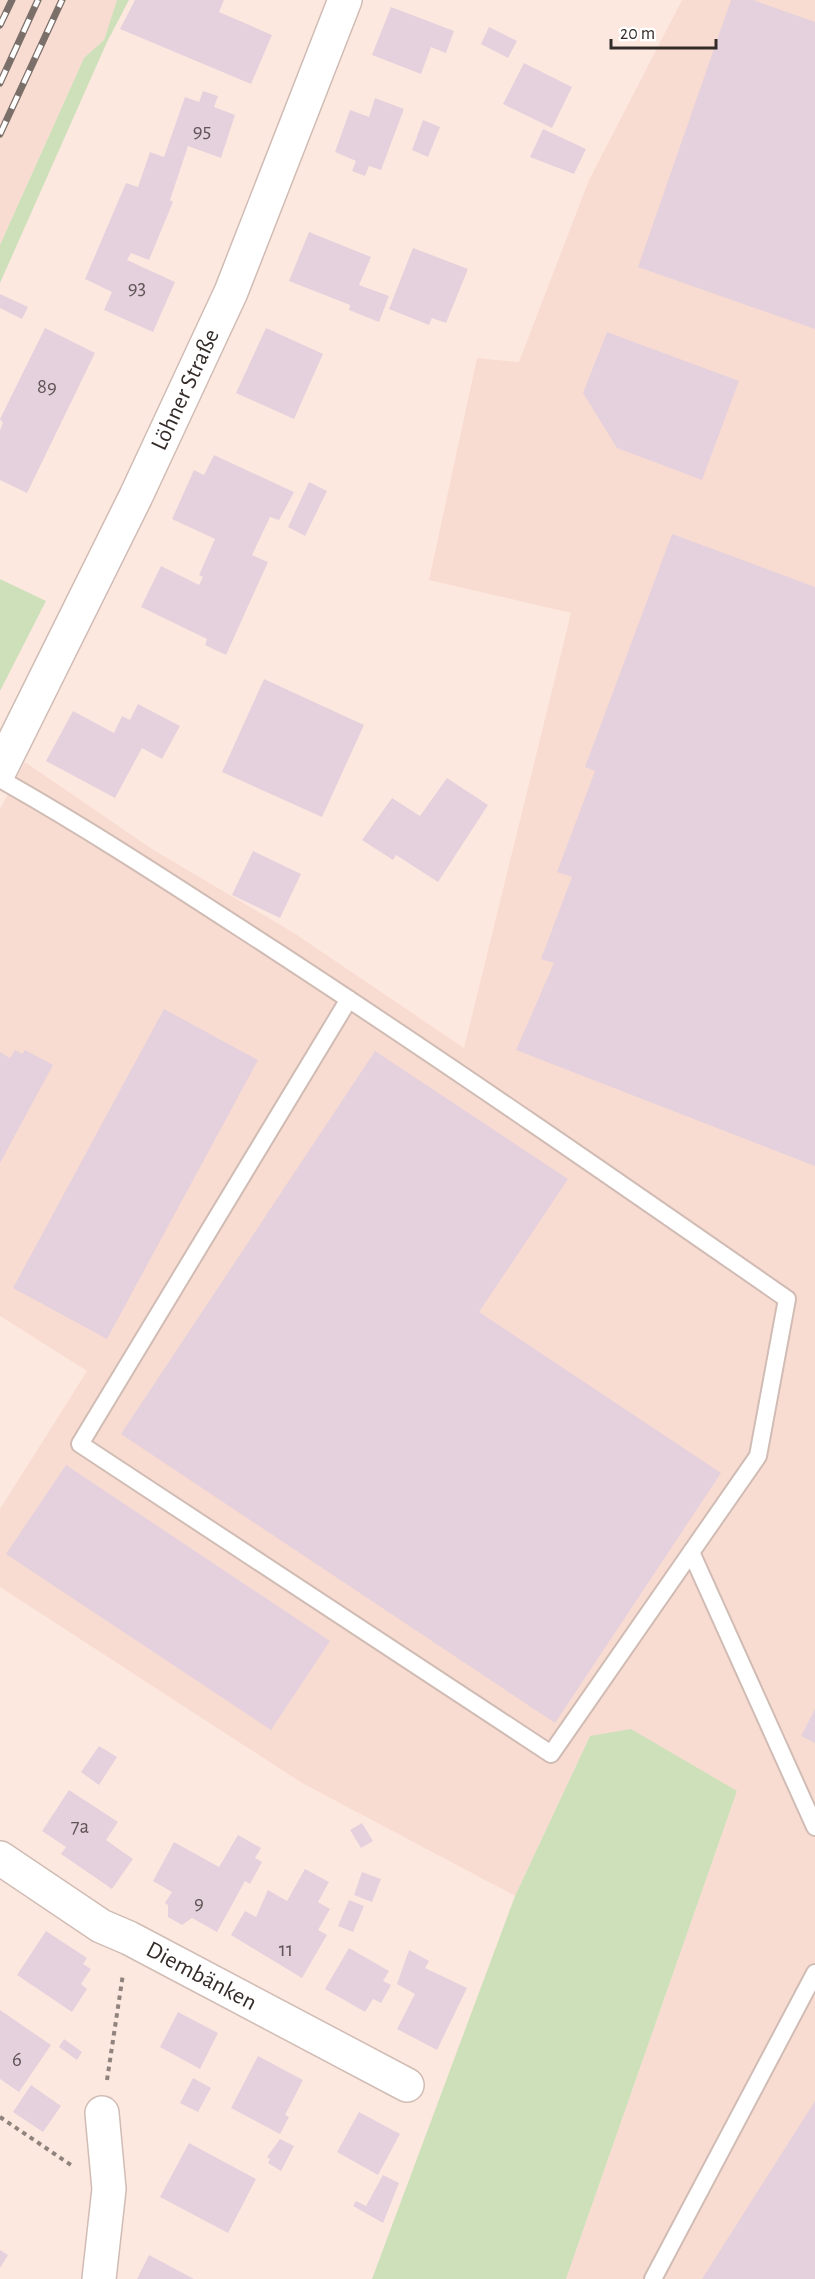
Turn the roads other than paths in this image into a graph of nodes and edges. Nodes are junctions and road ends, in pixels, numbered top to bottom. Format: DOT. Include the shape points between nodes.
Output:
graph roads {
  1 [pos="345,0"];
  2 [pos="0,770"];
  3 [pos="0,779"];
  4 [pos="349,999"];
  5 [pos="691,1552"];
  6 [pos="815,1827"];
  7 [pos="0,1858"];
  8 [pos="815,1972"];
  9 [pos="407,2085"];
  10 [pos="102,2113"];
  11 [pos="99,2279"];
  12 [pos="653,2279"];
  1 -- 2 [label="street, Löhner Straße" via="231,292 136,496"];
  3 -- 4 [label="lane" via="90,830"];
  4 -- 5 [label="lane" via="787,1299 758,1456"];
  4 -- 5 [label="lane" via="80,1444 551,1754"];
  5 -- 6 [label="lane"];
  7 -- 9 [label="street, Diembänken" via="101,1926"];
  8 -- 12 [label="lane"];
  10 -- 11 [label="street" via="109,2189"];
}
